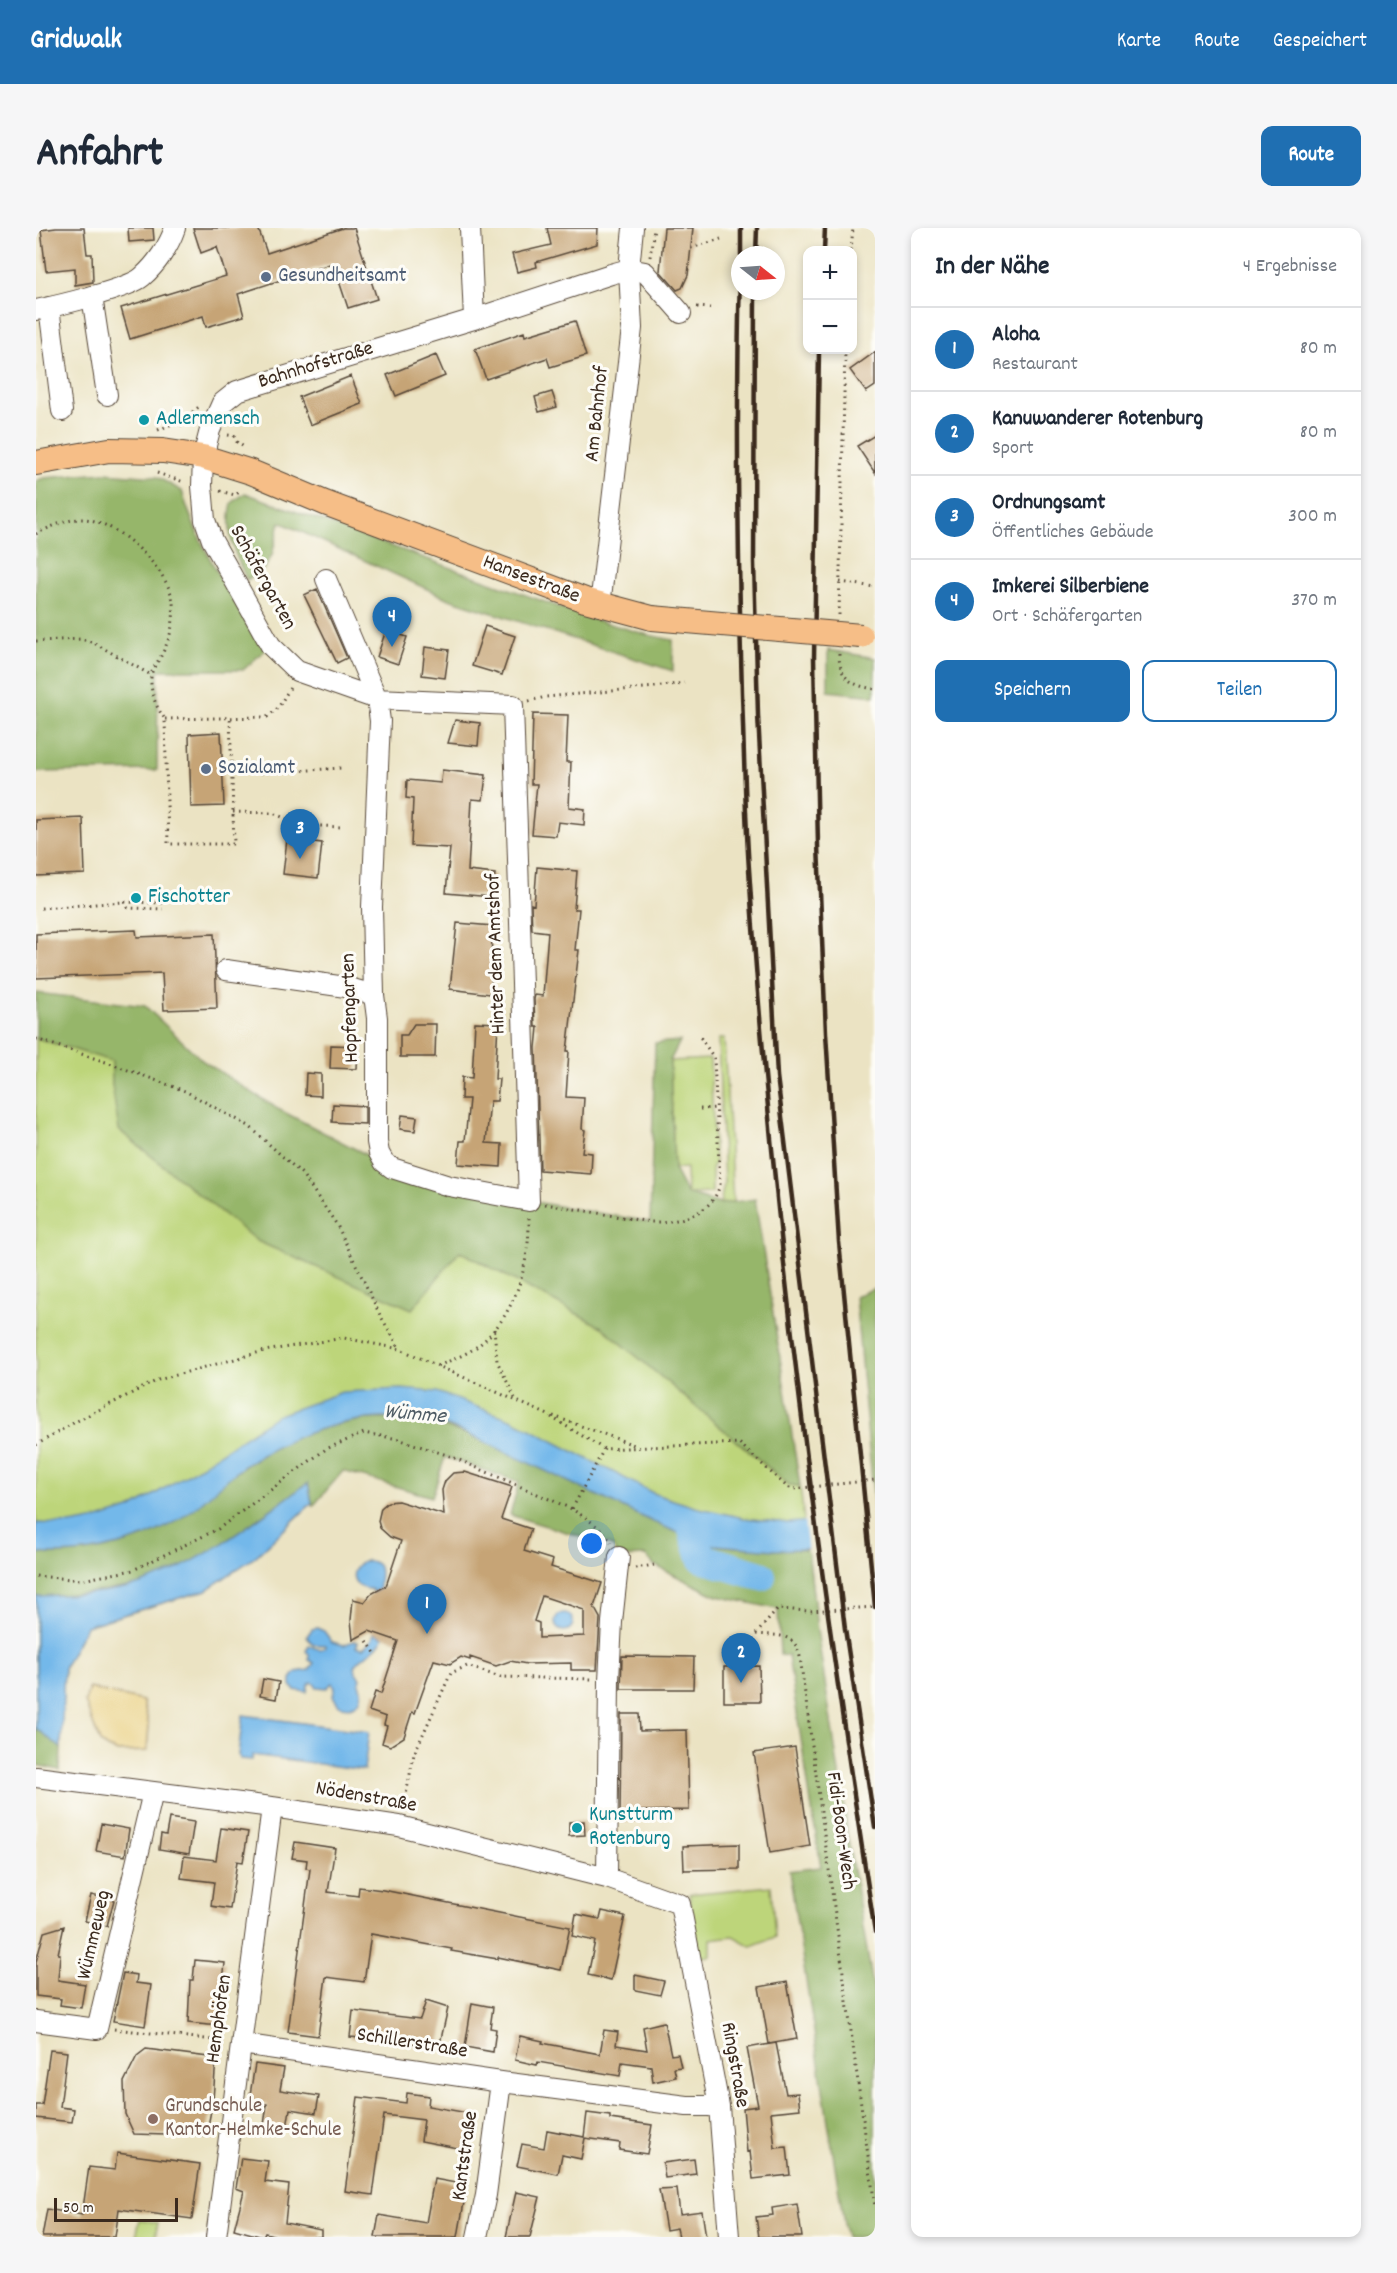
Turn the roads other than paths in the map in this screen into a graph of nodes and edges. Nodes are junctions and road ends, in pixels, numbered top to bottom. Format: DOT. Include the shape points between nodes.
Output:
graph roads {
  1 [pos="175,228"];
  2 [pos="470,228"];
  3 [pos="633,228"];
  4 [pos="629,269"];
  5 [pos="92,296"];
  6 [pos="43,308"];
  7 [pos="681,313"];
  8 [pos="474,319"];
  9 [pos="107,395"];
  10 [pos="62,411"];
  11 [pos="203,457"];
  12 [pos="36,463"];
  13 [pos="326,579"];
  14 [pos="600,606"];
  15 [pos="868,636"];
  16 [pos="377,699"];
  17 [pos="513,705"];
  18 [pos="226,970"];
  19 [pos="374,995"];
  20 [pos="529,1201"];
  21 [pos="619,1557"];
  22 [pos="36,1777"];
  23 [pos="153,1792"];
  24 [pos="272,1807"];
  25 [pos="607,1878"];
  26 [pos="680,1904"];
  27 [pos="36,2021"];
  28 [pos="240,2051"];
  29 [pos="501,2082"];
  30 [pos="718,2106"];
  31 [pos="216,2237"];
  32 [pos="477,2237"];
  33 [pos="729,2237"];
  1 -- 5 [label="street" via="161,255 141,279"];
  2 -- 8 [label="street"];
  3 -- 4 [label="street, Am Bahnhof"];
  4 -- 7 [label="street" via="645,272"];
  4 -- 8 [label="street, Bahnhofstraße"];
  4 -- 14 [label="street, Am Bahnhof" via="632,328"];
  5 -- 6 [label="street"];
  5 -- 9 [label="street"];
  6 -- 10 [label="street"];
  8 -- 11 [label="street, Bahnhofstraße" via="237,391 222,403"];
  11 -- 12 [label="main road" via="163,451 109,450"];
  11 -- 14 [label="main road, Hansestraße"];
  11 -- 16 [label="street, Schäfergarten" via="205,520 212,540 271,646 297,671"];
  13 -- 16 [label="street, Hopfengarten"];
  14 -- 15 [label="main road, Hansestraße, bridge" via="652,618"];
  16 -- 17 [label="street, Schäfergarten"];
  16 -- 19 [label="street, Hopfengarten" via="380,721 372,907"];
  17 -- 20 [label="street, Hinter dem Amtshof"];
  18 -- 19 [label="street" via="346,987"];
  19 -- 20 [label="street, Hopfengarten" via="377,1142 384,1162 449,1186"];
  21 -- 25 [label="street" via="609,1680"];
  22 -- 23 [label="street, Nödenstraße"];
  23 -- 24 [label="street, Nödenstraße"];
  23 -- 27 [label="street, Wümmeweg" via="97,2029"];
  24 -- 25 [label="street, Nödenstraße" via="399,1826"];
  24 -- 28 [label="street, Hemphöfen"];
  25 -- 26 [label="street, Nödenstraße"];
  26 -- 30 [label="street, Ringstraße"];
  28 -- 29 [label="street, Schillerstraße"];
  28 -- 31 [label="street, Hemphöfen"];
  29 -- 30 [label="street, Schillerstraße" via="687,2106"];
  29 -- 32 [label="street, Kantstraße"];
  30 -- 33 [label="street, Ringstraße"];
}
